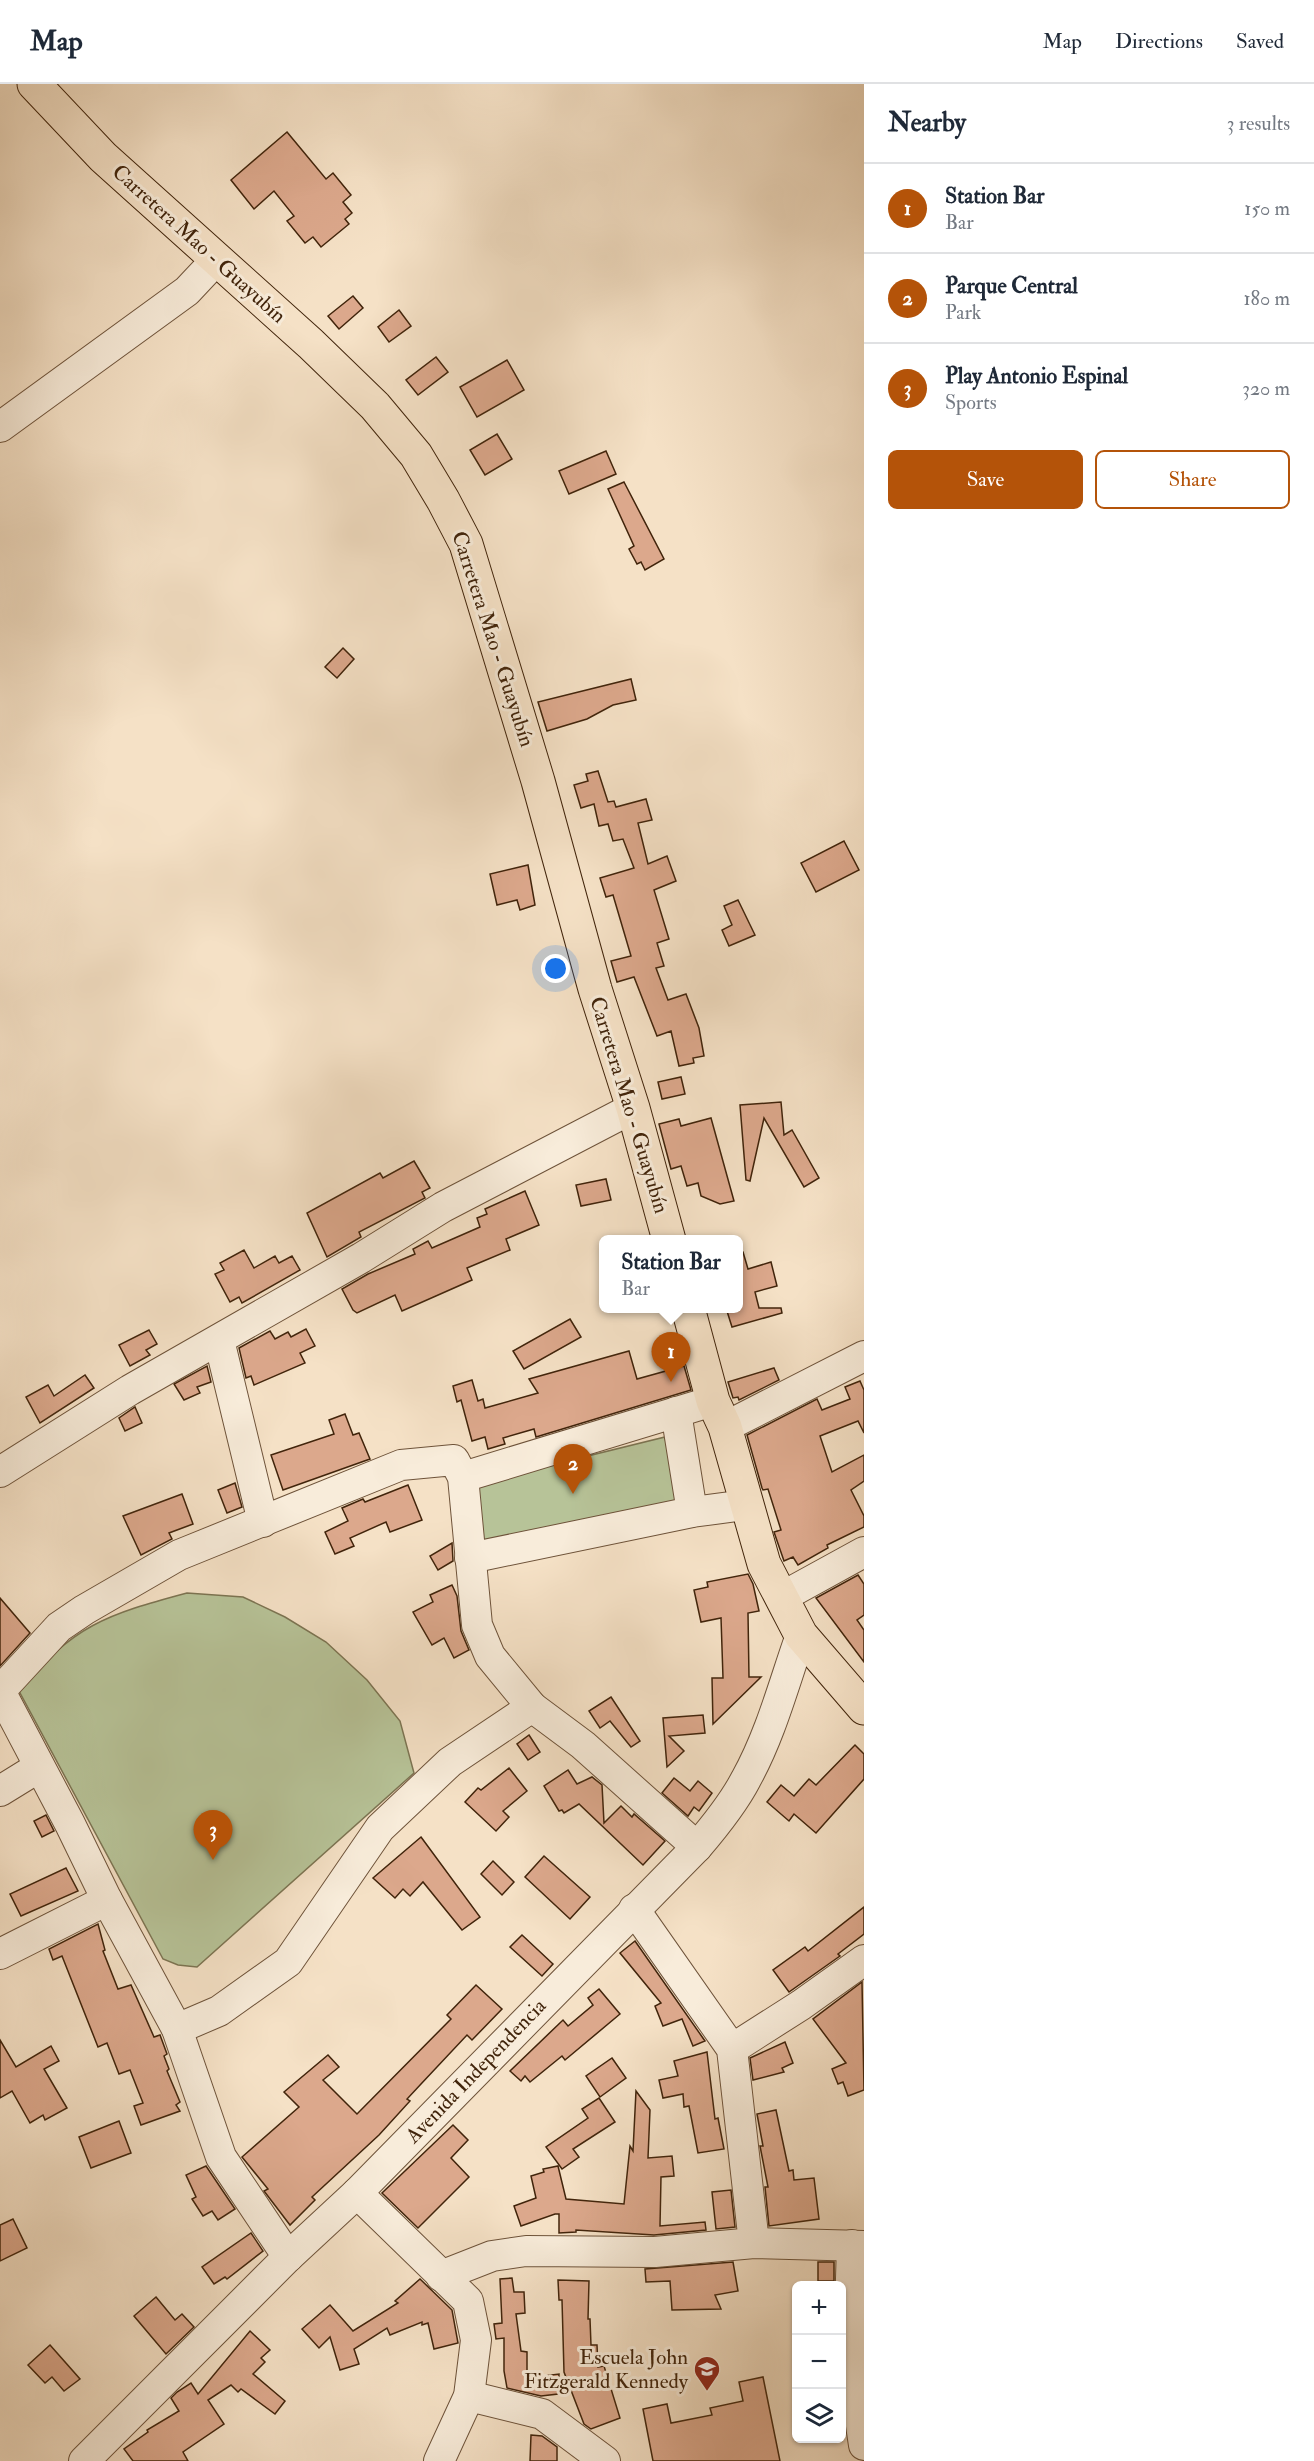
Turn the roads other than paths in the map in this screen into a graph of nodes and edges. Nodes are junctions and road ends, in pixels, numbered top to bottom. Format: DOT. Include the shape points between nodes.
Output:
graph roads {
  1 [pos="34,84"];
  2 [pos="217,259"];
  3 [pos="0,427"];
  4 [pos="633,1108"];
  5 [pos="668,1235"];
  6 [pos="689,1313"];
  7 [pos="219,1340"];
  8 [pos="864,1356"];
  9 [pos="676,1412"];
  10 [pos="719,1414"];
  11 [pos="0,1473"];
  12 [pos="463,1477"];
  13 [pos="745,1505"];
  14 [pos="692,1512"];
  15 [pos="264,1522"];
  16 [pos="864,1552"];
  17 [pos="470,1558"];
  18 [pos="782,1597"];
  19 [pos="801,1635"];
  20 [pos="0,1691"];
  21 [pos="532,1707"];
  22 [pos="864,1708"];
  23 [pos="39,1767"];
  24 [pos="0,1791"];
  25 [pos="697,1847"];
  26 [pos="107,1900"];
  27 [pos="634,1909"];
  28 [pos="0,1954"];
  29 [pos="864,1960"];
  30 [pos="177,2029"];
  31 [pos="732,2049"];
  32 [pos="357,2193"];
  33 [pos="754,2243"];
  34 [pos="858,2245"];
  35 [pos="288,2257"];
  36 [pos="441,2276"];
  37 [pos="469,2396"];
  38 [pos="864,2445"];
  39 [pos="84,2461"];
  40 [pos="439,2461"];
  41 [pos="605,2461"];
  1 -- 2 [label="main road, Carretera Mao - Guayubín" via="103,157"];
  2 -- 3 [label="street" via="187,291"];
  2 -- 4 [label="main road, Carretera Mao - Guayubín" via="375,406 416,455 466,544"];
  4 -- 5 [label="main road, Carretera Mao - Guayubín"];
  4 -- 7 [label="street" via="443,1208"];
  6 -- 10 [label="main road"];
  7 -- 11 [label="street" via="110,1402"];
  7 -- 15 [label="street"];
  8 -- 10 [label="street"];
  9 -- 10 [label="street"];
  9 -- 12 [label="street"];
  9 -- 14 [label="street"];
  10 -- 13 [label="main road"];
  12 -- 15 [label="street" via="454,1460 401,1465"];
  12 -- 17 [label="street"];
  13 -- 14 [label="street"];
  13 -- 18 [label="main road" via="764,1564"];
  14 -- 17 [label="street"];
  15 -- 20 [label="street" via="179,1555 84,1610 59,1627"];
  16 -- 18 [label="street"];
  17 -- 21 [label="street" via="477,1625 490,1656"];
  18 -- 19 [label="main road"];
  19 -- 22 [label="main road"];
  19 -- 25 [label="street, Avenida Independencia" via="769,1729 746,1779"];
  20 -- 23 [label="street"];
  21 -- 25 [label="street" via="583,1745"];
  21 -- 30 [label="street" via="450,1762 380,1828 288,1962 219,2010"];
  23 -- 24 [label="street"];
  23 -- 26 [label="street"];
  25 -- 27 [label="street, Avenida Independencia"];
  26 -- 28 [label="street"];
  26 -- 30 [label="street"];
  27 -- 31 [label="street"];
  27 -- 32 [label="street, Avenida Independencia"];
  29 -- 31 [label="street"];
  30 -- 35 [label="street" via="221,2157"];
  31 -- 33 [label="street"];
  32 -- 35 [label="street, Avenida Independencia"];
  32 -- 36 [label="street"];
  33 -- 34 [label="street"];
  33 -- 36 [label="street" via="654,2252 526,2250 492,2256"];
  34 -- 38 [label="street" via="849,2346"];
  35 -- 39 [label="street, Avenida Independencia"];
  36 -- 37 [label="street" via="468,2301 476,2340"];
  37 -- 40 [label="street"];
  37 -- 41 [label="street" via="542,2414"];
}
